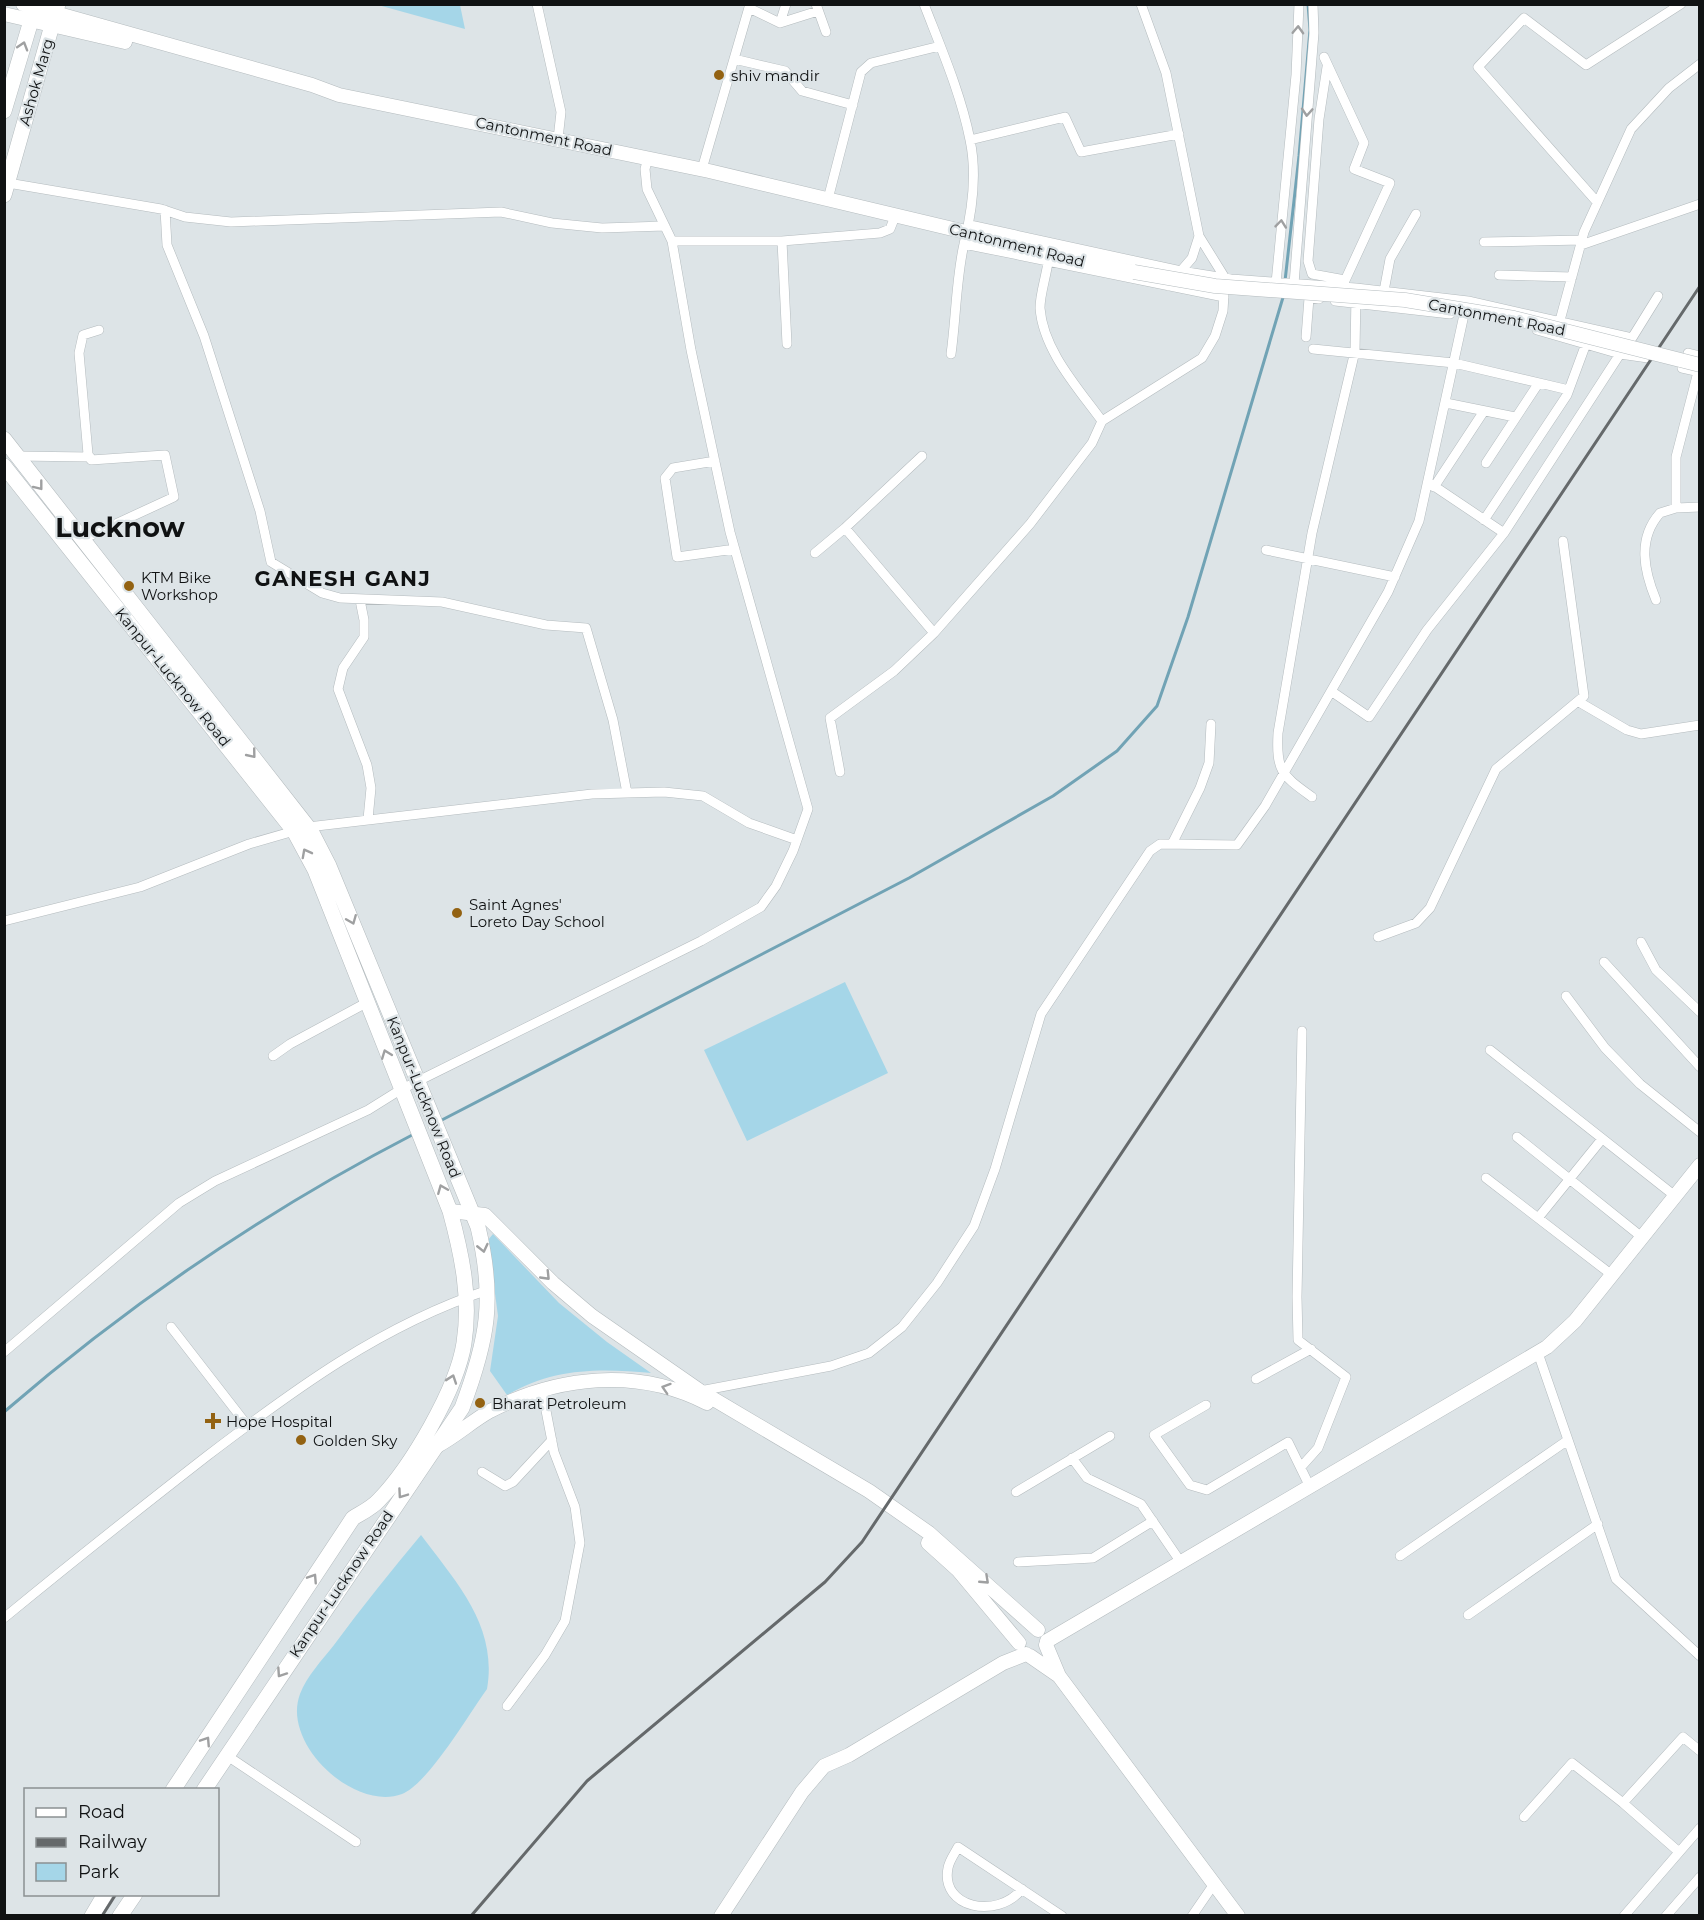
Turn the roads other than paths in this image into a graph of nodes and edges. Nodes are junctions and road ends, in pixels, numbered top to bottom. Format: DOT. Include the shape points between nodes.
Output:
graph roads {
  1 [pos="537,4"];
  2 [pos="786,4"];
  3 [pos="924,4"];
  4 [pos="1141,4"];
  5 [pos="1299,4"];
  6 [pos="1313,4"];
  7 [pos="1681,4"];
  8 [pos="749,6"];
  9 [pos="817,8"];
  10 [pos="31,10"];
  11 [pos="4,14"];
  12 [pos="55,14"];
  13 [pos="780,23"];
  14 [pos="826,32"];
  15 [pos="940,46"];
  16 [pos="734,59"];
  17 [pos="1700,64"];
  18 [pos="853,105"];
  19 [pos="4,111"];
  20 [pos="1179,134"];
  21 [pos="558,139"];
  22 [pos="970,141"];
  23 [pos="648,158"];
  24 [pos="702,170"];
  25 [pos="6,189"];
  26 [pos="828,199"];
  27 [pos="1597,202"];
  28 [pos="1700,204"];
  29 [pos="165,210"];
  30 [pos="896,214"];
  31 [pos="1416,214"];
  32 [pos="665,226"];
  33 [pos="967,234"];
  34 [pos="1199,236"];
  35 [pos="672,241"];
  36 [pos="782,241"];
  37 [pos="1484,242"];
  38 [pos="1581,242"];
  39 [pos="1048,262"];
  40 [pos="1181,271"];
  41 [pos="1499,274"];
  42 [pos="1572,277"];
  43 [pos="1225,278"];
  44 [pos="1276,282"];
  45 [pos="1294,284"];
  46 [pos="1344,284"];
  47 [pos="1168,286"];
  48 [pos="1356,288"];
  49 [pos="1384,291"];
  50 [pos="1658,296"];
  51 [pos="1224,297"];
  52 [pos="1467,301"];
  53 [pos="1356,304"];
  54 [pos="1463,315"];
  55 [pos="1560,321"];
  56 [pos="1592,328"];
  57 [pos="99,330"];
  58 [pos="1556,336"];
  59 [pos="1306,338"];
  60 [pos="787,344"];
  61 [pos="1586,345"];
  62 [pos="1313,349"];
  63 [pos="1688,353"];
  64 [pos="951,354"];
  65 [pos="1354,354"];
  66 [pos="1620,354"];
  67 [pos="1700,356"];
  68 [pos="1648,358"];
  69 [pos="1454,363"];
  70 [pos="1682,368"];
  71 [pos="1699,370"];
  72 [pos="1538,384"];
  73 [pos="1569,390"];
  74 [pos="1446,403"];
  75 [pos="1484,411"];
  76 [pos="1515,417"];
  77 [pos="1102,422"];
  78 [pos="4,439"];
  79 [pos="922,456"];
  80 [pos="90,457"];
  81 [pos="715,460"];
  82 [pos="10,461"];
  83 [pos="1486,463"];
  84 [pos="1431,485"];
  85 [pos="1700,507"];
  86 [pos="1676,508"];
  87 [pos="1484,519"];
  88 [pos="845,528"];
  89 [pos="1503,533"];
  90 [pos="81,540"];
  91 [pos="1563,541"];
  92 [pos="735,549"];
  93 [pos="1266,550"];
  94 [pos="815,553"];
  95 [pos="1308,559"];
  96 [pos="1395,577"];
  97 [pos="360,600"];
  98 [pos="1656,600"];
  99 [pos="934,633"];
  100 [pos="1331,691"];
  101 [pos="1579,702"];
  102 [pos="216,720"];
  103 [pos="1211,724"];
  104 [pos="1700,725"];
  105 [pos="840,772"];
  106 [pos="1283,775"];
  107 [pos="627,793"];
  108 [pos="1312,796"];
  109 [pos="368,819"];
  110 [pos="301,829"];
  111 [pos="797,840"];
  112 [pos="1172,844"];
  113 [pos="4,921"];
  114 [pos="1378,937"];
  115 [pos="1641,942"];
  116 [pos="1604,962"];
  117 [pos="1566,996"];
  118 [pos="366,1003"];
  119 [pos="1700,1012"];
  120 [pos="1302,1031"];
  121 [pos="1490,1050"];
  122 [pos="273,1056"];
  123 [pos="1700,1067"];
  124 [pos="418,1083"];
  125 [pos="400,1090"];
  126 [pos="1700,1132"];
  127 [pos="1517,1137"];
  128 [pos="1602,1139"];
  129 [pos="1700,1165"];
  130 [pos="1486,1178"];
  131 [pos="1570,1179"];
  132 [pos="1675,1196"];
  133 [pos="450,1211"];
  134 [pos="471,1212"];
  135 [pos="1538,1218"];
  136 [pos="1642,1238"];
  137 [pos="1612,1275"];
  138 [pos="488,1290"];
  139 [pos="466,1298"];
  140 [pos="171,1327"];
  141 [pos="1311,1349"];
  142 [pos="4,1352"];
  143 [pos="1538,1353"];
  144 [pos="1256,1379"];
  145 [pos="542,1390"];
  146 [pos="700,1391"];
  147 [pos="1206,1405"];
  148 [pos="247,1425"];
  149 [pos="1110,1437"];
  150 [pos="552,1440"];
  151 [pos="1568,1440"];
  152 [pos="437,1446"];
  153 [pos="1072,1458"];
  154 [pos="1300,1467"];
  155 [pos="482,1472"];
  156 [pos="1310,1486"];
  157 [pos="1016,1492"];
  158 [pos="368,1508"];
  159 [pos="384,1521"];
  160 [pos="1153,1521"];
  161 [pos="1598,1524"];
  162 [pos="1400,1556"];
  163 [pos="1180,1561"];
  164 [pos="1018,1563"];
  165 [pos="1468,1615"];
  166 [pos="4,1618"];
  167 [pos="1043,1636"];
  168 [pos="1024,1650"];
  169 [pos="1700,1656"];
  170 [pos="1059,1676"];
  171 [pos="507,1706"];
  172 [pos="1700,1751"];
  173 [pos="226,1755"];
  174 [pos="174,1788"];
  175 [pos="205,1788"];
  176 [pos="1623,1803"];
  177 [pos="1524,1817"];
  178 [pos="1700,1828"];
  179 [pos="356,1842"];
  180 [pos="1679,1852"];
  181 [pos="1700,1877"];
  182 [pos="1214,1884"];
  183 [pos="1022,1889"];
  184 [pos="104,1896"];
  185 [pos="134,1896"];
  186 [pos="92,1916"];
  187 [pos="120,1916"];
  188 [pos="721,1916"];
  189 [pos="1062,1916"];
  190 [pos="1192,1916"];
  191 [pos="1238,1916"];
  192 [pos="1624,1916"];
  193 [pos="1666,1916"];
  1 -- 21 [label="street" via="561,112"];
  2 -- 13 [label="street"];
  3 -- 15 [label="street"];
  4 -- 20 [label="street" via="1166,74"];
  44 -- 5 [label="street, one-way"];
  6 -- 45 [label="street, one-way"];
  7 -- 27 [label="street" via="1586,65 1524,18 1478,67"];
  8 -- 13 [label="street"];
  8 -- 16 [label="street"];
  9 -- 13 [label="street"];
  9 -- 14 [label="street"];
  10 -- 11 [label="street, Cantonment Road"];
  10 -- 12 [label="street, Cantonment Road"];
  19 -- 10 [label="main road, Ashok Marg, one-way"];
  12 -- 21 [label="street, Cantonment Road" via="78,29 322,94"];
  12 -- 25 [label="main road, Ashok Marg"];
  15 -- 18 [label="street" via="871,63 861,72"];
  15 -- 22 [label="street"];
  16 -- 18 [label="street" via="785,71 802,91"];
  16 -- 24 [label="street"];
  17 -- 27 [label="street" via="1669,88 1631,129"];
  18 -- 26 [label="street"];
  20 -- 22 [label="street" via="1081,153 1065,117"];
  20 -- 34 [label="street"];
  21 -- 23 [label="street, Cantonment Road"];
  22 -- 33 [label="street" via="972,186"];
  23 -- 24 [label="street, Cantonment Road"];
  23 -- 32 [label="street" via="647,189"];
  24 -- 26 [label="street, Cantonment Road"];
  25 -- 29 [label="street"];
  26 -- 30 [label="street, Cantonment Road"];
  27 -- 38 [label="street"];
  28 -- 38 [label="street"];
  29 -- 32 [label="street" via="185,217 231,222 501,212 552,224 602,228"];
  29 -- 97 [label="street" via="167,245 204,336 261,511 271,562 322,593"];
  30 -- 33 [label="street, Cantonment Road"];
  30 -- 36 [label="street" via="890,229 880,233"];
  31 -- 49 [label="street" via="1390,259"];
  32 -- 35 [label="street"];
  33 -- 39 [label="street"];
  33 -- 40 [label="street"];
  33 -- 64 [label="street"];
  33 -- 71 [label="street, Cantonment Road, bridge" via="1215,286 1405,300 1492,314 1579,333"];
  34 -- 40 [label="street" via="1194,254"];
  34 -- 43 [label="street"];
  35 -- 36 [label="street"];
  35 -- 81 [label="street"];
  36 -- 60 [label="street"];
  37 -- 38 [label="street"];
  38 -- 42 [label="street"];
  39 -- 47 [label="street"];
  39 -- 77 [label="street" via="1040,305 1042,326 1059,361"];
  40 -- 43 [label="street"];
  40 -- 47 [label="street"];
  41 -- 42 [label="street"];
  42 -- 55 [label="street"];
  43 -- 44 [label="street"];
  43 -- 51 [label="street"];
  44 -- 45 [label="street"];
  45 -- 46 [label="street"];
  46 -- 46 [label="street" via="1390,183 1354,169 1364,143 1326,62 1308,261 1312,274"];
  46 -- 48 [label="street"];
  47 -- 51 [label="street"];
  48 -- 49 [label="street"];
  48 -- 53 [label="street"];
  49 -- 52 [label="street"];
  50 -- 56 [label="street" via="1632,338"];
  51 -- 77 [label="street" via="1215,336 1202,358"];
  52 -- 54 [label="street"];
  52 -- 55 [label="street"];
  53 -- 54 [label="street"];
  53 -- 59 [label="street" via="1310,298"];
  53 -- 65 [label="street"];
  54 -- 58 [label="street" via="1508,322"];
  54 -- 69 [label="street"];
  55 -- 56 [label="street"];
  55 -- 58 [label="street"];
  56 -- 61 [label="street"];
  57 -- 80 [label="street" via="83,335 79,353"];
  58 -- 61 [label="street"];
  61 -- 66 [label="street"];
  61 -- 73 [label="street"];
  62 -- 65 [label="street"];
  63 -- 67 [label="street"];
  65 -- 69 [label="street"];
  65 -- 95 [label="street"];
  66 -- 68 [label="street"];
  66 -- 89 [label="street"];
  69 -- 72 [label="street"];
  69 -- 74 [label="street"];
  70 -- 71 [label="street"];
  71 -- 86 [label="street" via="1676,457"];
  72 -- 73 [label="street"];
  72 -- 76 [label="street"];
  73 -- 87 [label="street"];
  74 -- 75 [label="street"];
  74 -- 84 [label="street"];
  75 -- 76 [label="street"];
  75 -- 84 [label="street"];
  76 -- 83 [label="street"];
  77 -- 99 [label="street" via="1092,443 1030,524"];
  78 -- 82 [label="main road, Kanpur-Lucknow Road"];
  79 -- 88 [label="street"];
  80 -- 82 [label="street"];
  80 -- 90 [label="street" via="91,460 165,455 174,497"];
  81 -- 92 [label="street"];
  81 -- 92 [label="street" via="673,468 665,478 677,557"];
  82 -- 90 [label="main road, Kanpur-Lucknow Road, one-way"];
  82 -- 102 [label="main road, Kanpur-Lucknow Road"];
  84 -- 87 [label="street"];
  84 -- 96 [label="street"];
  85 -- 86 [label="street"];
  86 -- 98 [label="street" via="1660,513 1649,529 1644,569"];
  87 -- 89 [label="street"];
  88 -- 94 [label="street"];
  88 -- 99 [label="street"];
  89 -- 100 [label="street" via="1426,630 1369,717"];
  90 -- 102 [label="main road, Kanpur-Lucknow Road"];
  91 -- 101 [label="street" via="1584,696"];
  92 -- 111 [label="street" via="808,809"];
  93 -- 95 [label="street"];
  95 -- 96 [label="street"];
  95 -- 106 [label="street" via="1278,734 1277,759"];
  96 -- 100 [label="street"];
  97 -- 107 [label="street" via="442,602 546,625 586,628 613,720"];
  97 -- 109 [label="street" via="363,637 343,668 338,689 368,765"];
  99 -- 105 [label="street" via="894,671 830,718"];
  100 -- 106 [label="street"];
  101 -- 104 [label="street" via="1641,734"];
  101 -- 114 [label="street" via="1496,769 1430,908 1416,923"];
  102 -- 110 [label="main road, Kanpur-Lucknow Road"];
  103 -- 112 [label="street" via="1209,763"];
  106 -- 108 [label="street"];
  106 -- 112 [label="street" via="1237,845"];
  107 -- 109 [label="street"];
  107 -- 111 [label="street" via="703,796 749,823"];
  109 -- 110 [label="street"];
  110 -- 113 [label="street" via="249,844 140,887"];
  118 -- 110 [label="main road, Kanpur-Lucknow Road, one-way"];
  110 -- 124 [label="main road, Kanpur-Lucknow Road, one-way" via="330,866"];
  111 -- 124 [label="street" via="776,886 761,907"];
  112 -- 146 [label="street" via="1160,844 1150,851 1041,1014 974,1226 903,1327 869,1353 831,1366"];
  115 -- 119 [label="street" via="1656,970"];
  116 -- 123 [label="street"];
  117 -- 126 [label="street" via="1605,1048 1640,1084"];
  118 -- 122 [label="street"];
  125 -- 118 [label="main road, Kanpur-Lucknow Road, one-way"];
  120 -- 141 [label="street" via="1298,1340"];
  121 -- 128 [label="street"];
  124 -- 125 [label="street"];
  124 -- 134 [label="main road, Kanpur-Lucknow Road"];
  133 -- 125 [label="main road, Kanpur-Lucknow Road, one-way"];
  125 -- 142 [label="street" via="368,1110 215,1181 178,1203"];
  127 -- 131 [label="street"];
  128 -- 131 [label="street"];
  128 -- 132 [label="street"];
  129 -- 132 [label="street"];
  130 -- 135 [label="street"];
  131 -- 135 [label="street"];
  131 -- 136 [label="street"];
  132 -- 136 [label="street"];
  133 -- 134 [label="street"];
  133 -- 139 [label="main road, Kanpur-Lucknow Road" via="462,1254"];
  134 -- 138 [label="main road, Kanpur-Lucknow Road, one-way" via="486,1261"];
  134 -- 146 [label="street, one-way" via="485,1215 592,1316"];
  135 -- 137 [label="street"];
  136 -- 137 [label="street"];
  137 -- 143 [label="street" via="1575,1321"];
  138 -- 139 [label="street"];
  138 -- 152 [label="main road, Kanpur-Lucknow Road" via="486,1334 477,1368 462,1408"];
  139 -- 148 [label="street" via="397,1327 331,1366"];
  158 -- 139 [label="main road, Kanpur-Lucknow Road, one-way" via="379,1501 429,1432 464,1345"];
  140 -- 148 [label="street"];
  141 -- 144 [label="street"];
  141 -- 154 [label="street" via="1346,1377 1318,1448"];
  143 -- 151 [label="street"];
  143 -- 156 [label="street"];
  145 -- 150 [label="street"];
  145 -- 152 [label="street" via="488,1412"];
  168 -- 145 [label="street, one-way" via="958,1570 927,1542 858,1492 727,1413 651,1382 580,1381"];
  146 -- 167 [label="street, one-way" via="869,1491 929,1533"];
  147 -- 154 [label="street" via="1154,1435 1190,1485 1207,1490 1288,1442"];
  148 -- 166 [label="street"];
  149 -- 153 [label="street"];
  150 -- 155 [label="street" via="505,1486"];
  150 -- 171 [label="street" via="575,1507 580,1543 575,1577 565,1621"];
  151 -- 161 [label="street"];
  151 -- 162 [label="street"];
  152 -- 159 [label="main road, Kanpur-Lucknow Road, one-way"];
  153 -- 157 [label="street"];
  153 -- 160 [label="street" via="1087,1478 1141,1504"];
  154 -- 156 [label="street"];
  156 -- 163 [label="street"];
  158 -- 159 [label="main road"];
  174 -- 158 [label="main road, Kanpur-Lucknow Road, one-way" via="352,1518"];
  159 -- 173 [label="main road, Kanpur-Lucknow Road, one-way"];
  160 -- 163 [label="street"];
  160 -- 164 [label="street" via="1093,1558"];
  161 -- 165 [label="street"];
  161 -- 169 [label="street" via="1617,1579"];
  163 -- 167 [label="street" via="1068,1626"];
  167 -- 168 [label="street" via="1040,1654"];
  167 -- 168 [label="street" via="1025,1631"];
  167 -- 170 [label="street"];
  168 -- 170 [label="street"];
  168 -- 188 [label="street" via="824,1767 802,1792"];
  170 -- 182 [label="street"];
  172 -- 176 [label="street" via="1683,1737"];
  173 -- 175 [label="main road, Kanpur-Lucknow Road"];
  173 -- 179 [label="street"];
  176 -- 177 [label="street" via="1572,1763"];
  176 -- 180 [label="street"];
  178 -- 180 [label="street"];
  180 -- 192 [label="street"];
  181 -- 193 [label="street"];
  182 -- 190 [label="street"];
  182 -- 191 [label="street"];
  183 -- 183 [label="street" via="958,1847 948,1869 950,1886 959,1901 978,1913 1010,1904"];
  183 -- 189 [label="street"];
  184 -- 186 [label="main road"];
  185 -- 187 [label="main road"];
}
